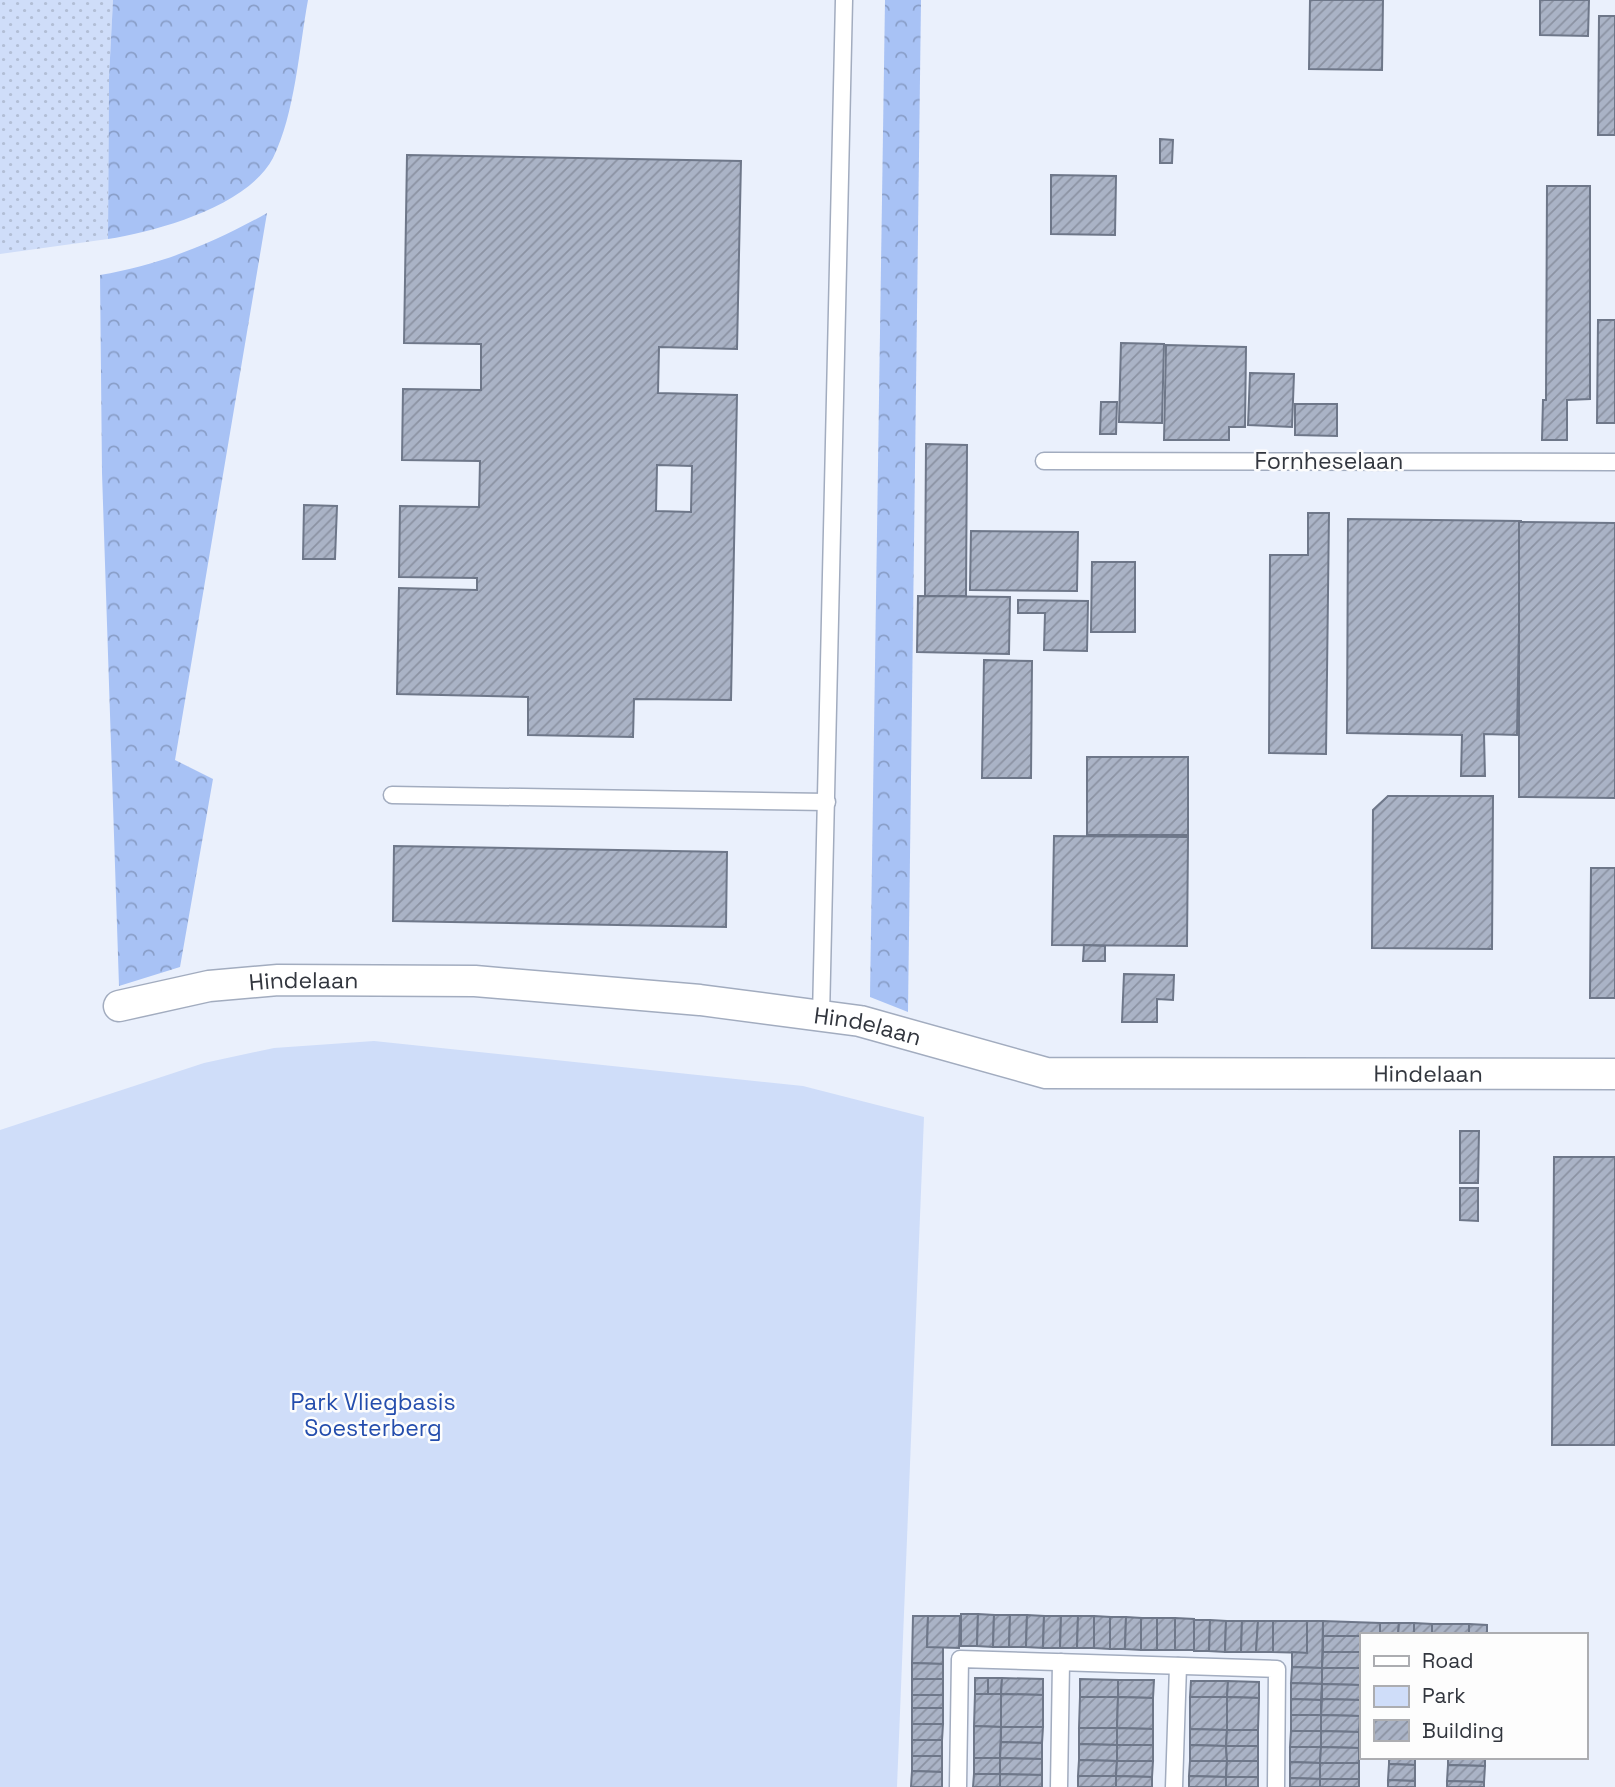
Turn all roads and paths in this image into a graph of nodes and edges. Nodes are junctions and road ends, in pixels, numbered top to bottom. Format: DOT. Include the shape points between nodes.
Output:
graph roads {
  1 [pos="844,0"];
  2 [pos="1044,460"];
  3 [pos="1615,462"];
  4 [pos="392,795"];
  5 [pos="827,802"];
  6 [pos="119,1006"];
  7 [pos="821,1017"];
  8 [pos="1615,1074"];
  9 [pos="1061,1662"];
  10 [pos="1178,1666"];
  11 [pos="958,1787"];
  12 [pos="1059,1787"];
  13 [pos="1174,1787"];
  14 [pos="1276,1787"];
  1 -- 5 [label="lane"];
  2 -- 3 [label="lane, Fornheselaan"];
  4 -- 5 [label="lane"];
  5 -- 7 [label="lane"];
  6 -- 7 [label="street, Hindelaan" via="209,986 264,981 475,981 687,999"];
  7 -- 8 [label="street, Hindelaan" via="860,1021 1046,1073"];
  9 -- 10 [label="lane"];
  9 -- 11 [label="lane" via="960,1659"];
  9 -- 12 [label="lane"];
  10 -- 13 [label="lane"];
  10 -- 14 [label="lane" via="1277,1669"];
}
